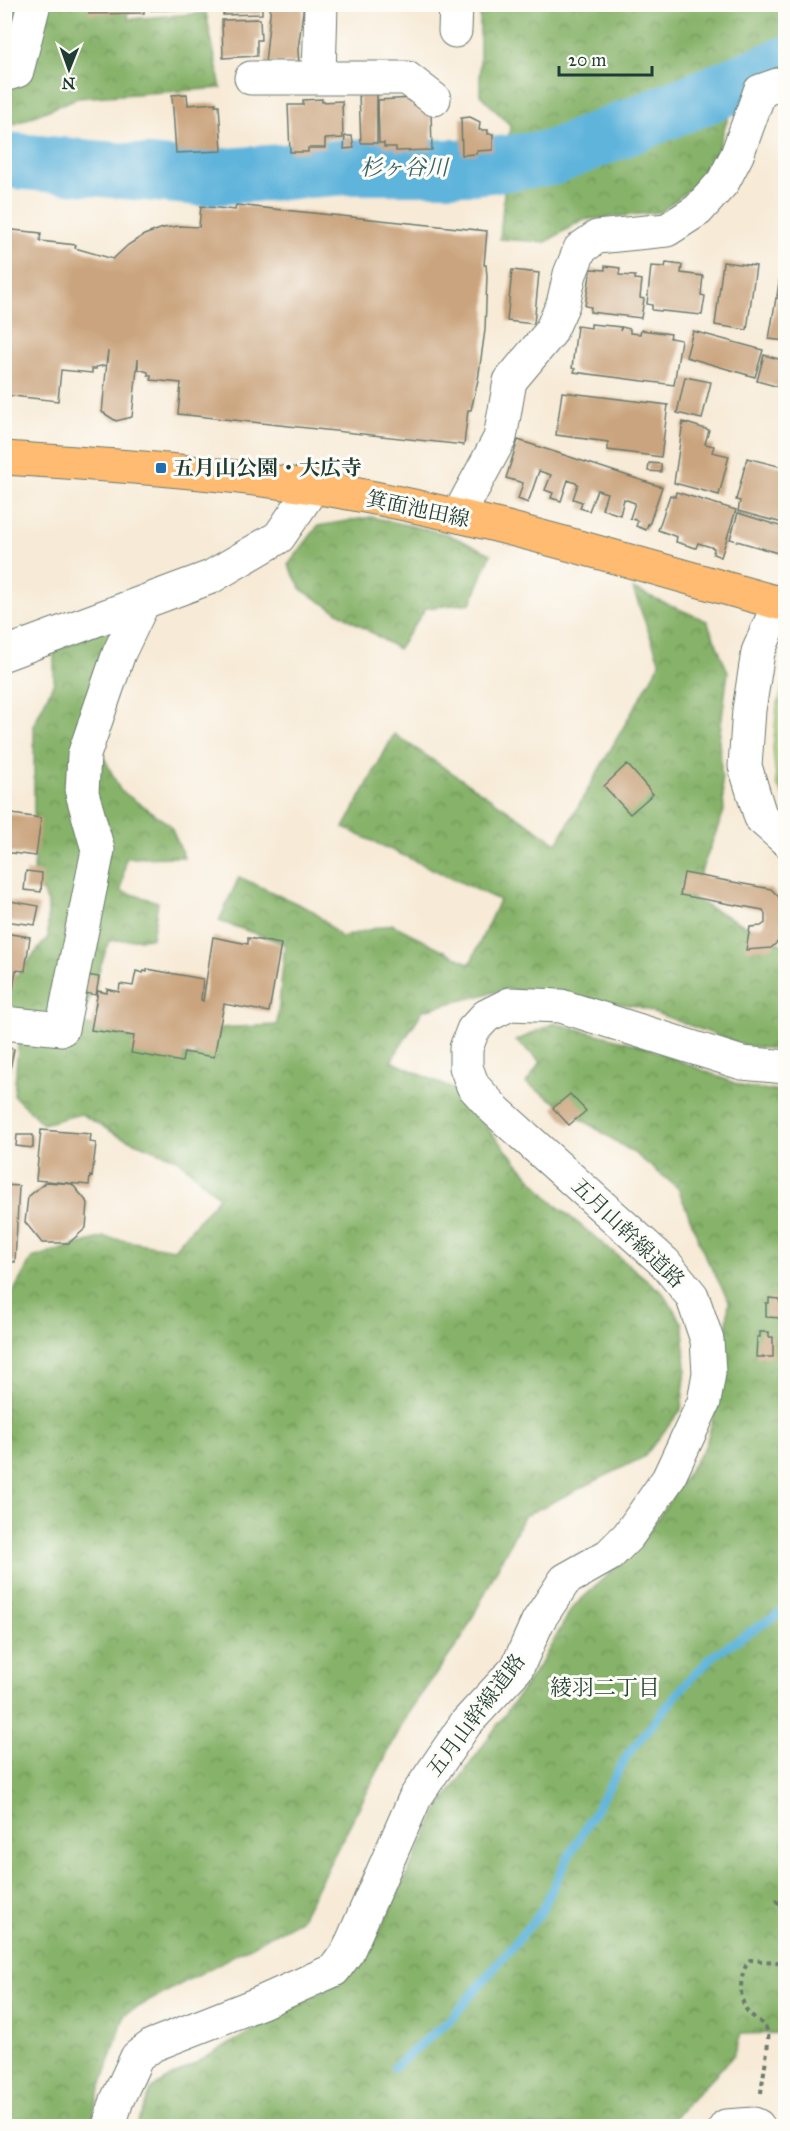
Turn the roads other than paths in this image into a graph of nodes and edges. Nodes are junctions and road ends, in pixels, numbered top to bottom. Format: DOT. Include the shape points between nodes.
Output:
graph roads {
  1 [pos="34,4"];
  2 [pos="321,4"];
  3 [pos="4,75"];
  4 [pos="319,77"];
  5 [pos="251,78"];
  6 [pos="786,82"];
  7 [pos="434,99"];
  8 [pos="4,458"];
  9 [pos="313,487"];
  10 [pos="458,516"];
  11 [pos="782,600"];
  12 [pos="143,603"];
  13 [pos="4,654"];
  14 [pos="786,840"];
  15 [pos="4,1023"];
  16 [pos="786,1066"];
  17 [pos="109,2127"];
  1 -- 3 [label="street" via="17,71"];
  2 -- 4 [label="street"];
  4 -- 5 [label="street"];
  4 -- 7 [label="street" via="407,78"];
  6 -- 10 [label="street" via="760,91 723,182 698,210 667,230 597,237 580,249 550,333 510,381 500,438"];
  8 -- 9 [label="main road, 箕面池田線" via="161,468"];
  9 -- 10 [label="main road, 箕面池田線"];
  9 -- 12 [label="street" via="279,537 212,577"];
  10 -- 11 [label="main road, 箕面池田線"];
  11 -- 14 [label="street" via="758,652 748,710 746,766 761,818"];
  12 -- 13 [label="street"];
  12 -- 15 [label="street" via="119,652 84,755 82,793 98,850 62,1029"];
  16 -- 17 [label="street, 五月山幹線道路" via="741,1063 561,1006 510,1004 486,1016 474,1030 466,1048 466,1067 473,1086 665,1263 692,1296 707,1340 704,1402 668,1479 628,1536 609,1554 565,1580 538,1621 517,1668 466,1723 415,1798 348,1951 334,1970 153,2045 137,2057"];
}
